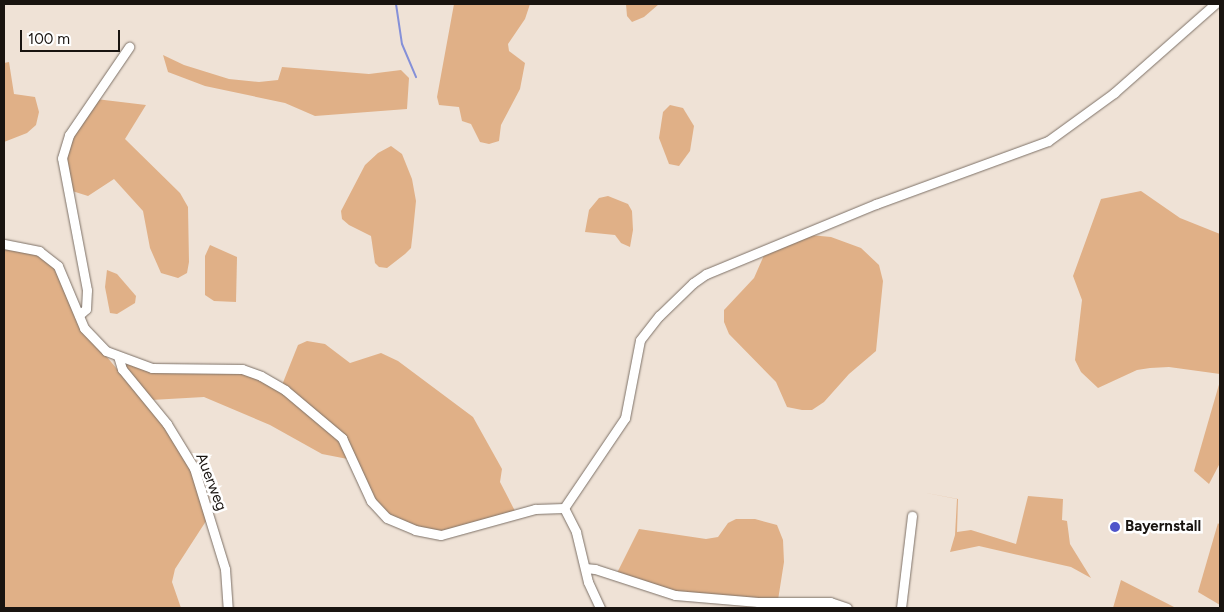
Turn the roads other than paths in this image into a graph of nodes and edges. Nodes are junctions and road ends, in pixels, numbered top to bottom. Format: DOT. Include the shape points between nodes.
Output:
graph roads {
  1 [pos="1214,4"];
  2 [pos="130,47"];
  3 [pos="4,244"];
  4 [pos="79,315"];
  5 [pos="118,356"];
  6 [pos="564,508"];
  7 [pos="912,516"];
  8 [pos="585,568"];
  9 [pos="228,608"];
  10 [pos="600,608"];
  11 [pos="847,608"];
  12 [pos="901,608"];
  1 -- 6 [label="street" via="1114,93 1048,141 876,204 706,274 693,283 640,340 624,418"];
  2 -- 4 [label="street" via="81,116 63,152 62,170 80,241 87,290 86,309"];
  3 -- 4 [label="street" via="30,248 52,259 64,275"];
  4 -- 5 [label="street" via="93,340"];
  5 -- 6 [label="street" via="152,368 236,368 273,382 342,438 380,515 416,530 441,535 535,509"];
  5 -- 9 [label="street, Auerweg" via="122,369 167,424 194,468 225,569"];
  6 -- 8 [label="street" via="576,532"];
  7 -- 12 [label="street" via="909,565"];
  8 -- 10 [label="street"];
  8 -- 11 [label="street" via="675,595 758,602 830,602"];
}
